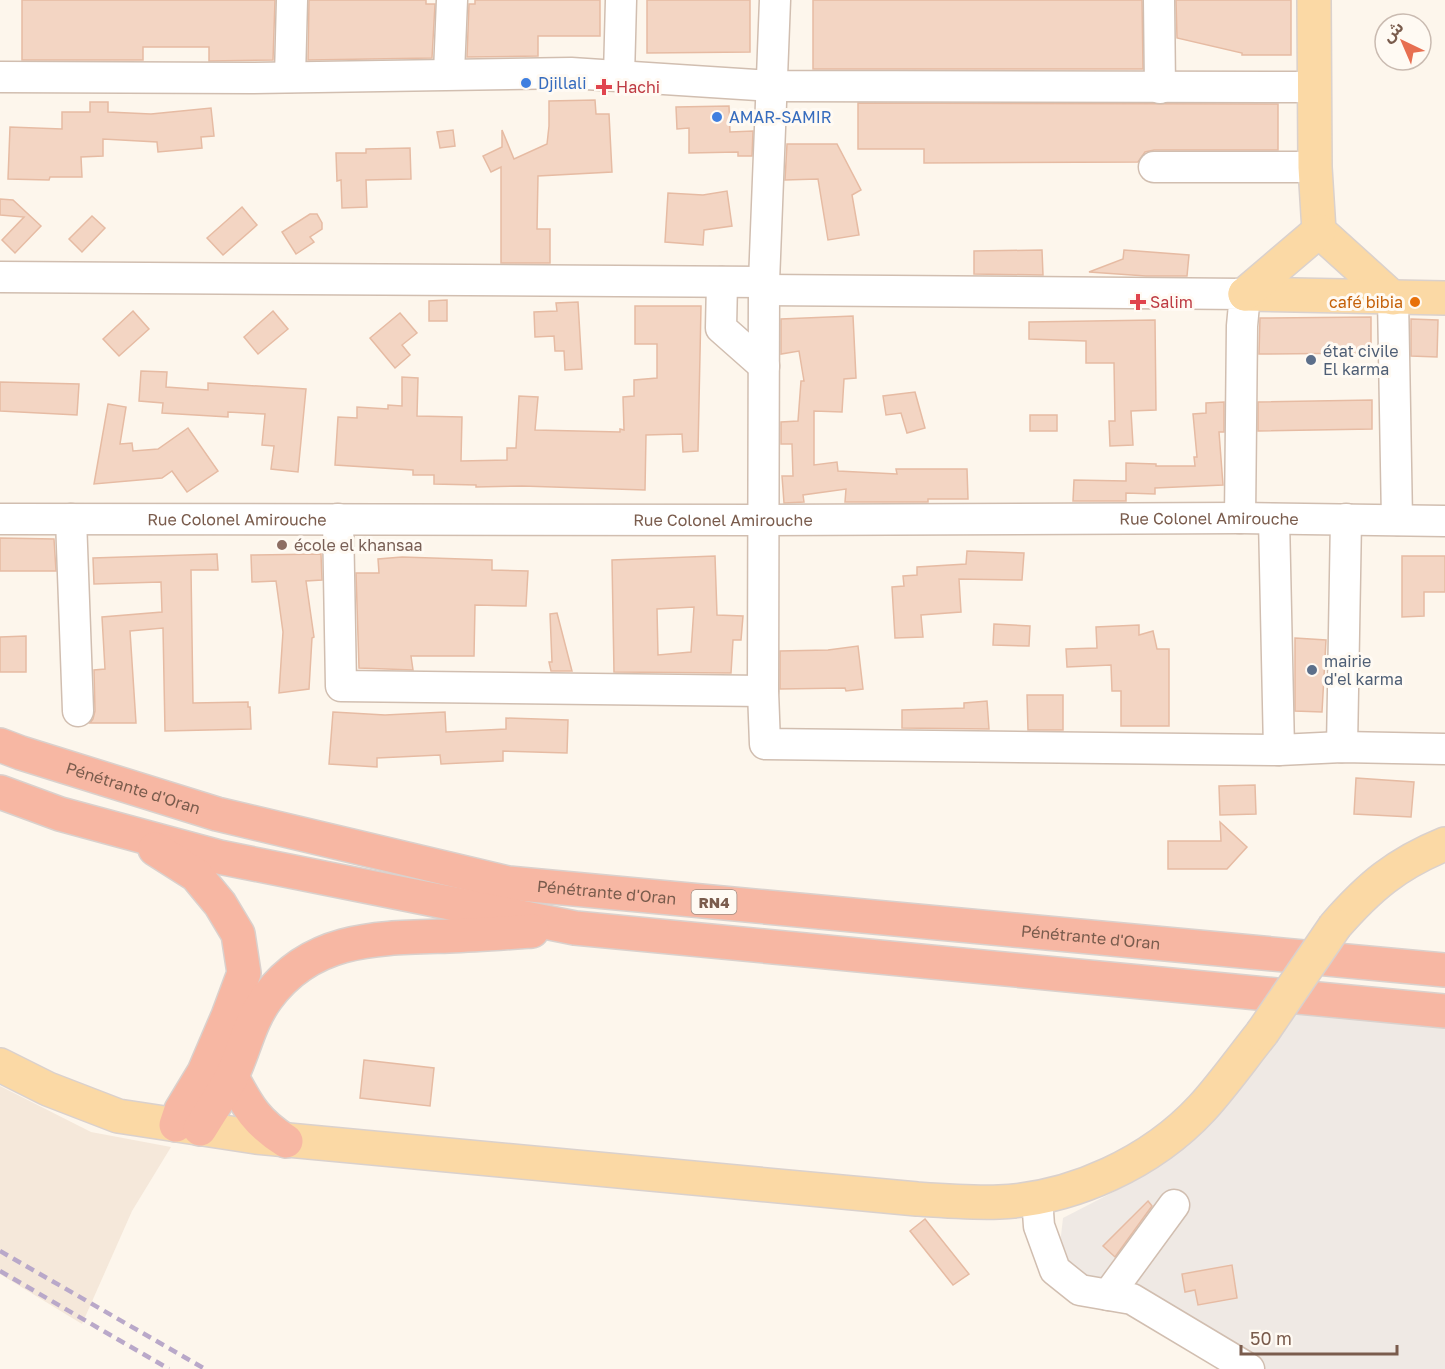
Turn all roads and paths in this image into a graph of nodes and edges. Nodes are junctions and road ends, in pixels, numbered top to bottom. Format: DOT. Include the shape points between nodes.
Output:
graph roads {
  1 [pos="292,0"];
  2 [pos="452,0"];
  3 [pos="621,0"];
  4 [pos="775,0"];
  5 [pos="1160,0"];
  6 [pos="1314,0"];
  7 [pos="449,73"];
  8 [pos="619,76"];
  9 [pos="0,77"];
  10 [pos="290,77"];
  11 [pos="772,86"];
  12 [pos="1315,87"];
  13 [pos="1160,88"];
  14 [pos="1154,167"];
  15 [pos="1316,167"];
  16 [pos="1319,231"];
  17 [pos="0,277"];
  18 [pos="722,282"];
  19 [pos="764,286"];
  20 [pos="1245,294"];
  21 [pos="1393,298"];
  22 [pos="1445,298"];
  23 [pos="764,366"];
  24 [pos="1240,518"];
  25 [pos="0,519"];
  26 [pos="70,519"];
  27 [pos="339,519"];
  28 [pos="1274,519"];
  29 [pos="1346,519"];
  30 [pos="764,520"];
  31 [pos="1397,520"];
  32 [pos="1445,520"];
  33 [pos="763,691"];
  34 [pos="78,711"];
  35 [pos="0,745"];
  36 [pos="1342,747"];
  37 [pos="1445,749"];
  38 [pos="1279,750"];
  39 [pos="2,794"];
  40 [pos="60,814"];
  41 [pos="1445,844"];
  42 [pos="575,928"];
  43 [pos="1445,969"];
  44 [pos="1445,1011"];
  45 [pos="0,1065"];
  46 [pos="232,1077"];
  47 [pos="188,1127"];
  48 [pos="286,1141"];
  49 [pos="1037,1198"];
  50 [pos="1174,1205"];
  51 [pos="1108,1295"];
  52 [pos="1249,1369"];
  1 -- 10 [label="street"];
  2 -- 7 [label="street"];
  3 -- 8 [label="street"];
  4 -- 11 [label="street"];
  5 -- 13 [label="street"];
  6 -- 12 [label="main road"];
  7 -- 8 [label="street"];
  7 -- 10 [label="street"];
  8 -- 11 [label="street"];
  9 -- 10 [label="street"];
  11 -- 13 [label="street"];
  11 -- 19 [label="street"];
  12 -- 13 [label="street"];
  12 -- 15 [label="main road"];
  14 -- 15 [label="street"];
  15 -- 16 [label="main road"];
  16 -- 20 [label="main road"];
  16 -- 21 [label="main road"];
  17 -- 18 [label="street"];
  18 -- 19 [label="street"];
  18 -- 23 [label="street" via="722,328"];
  19 -- 20 [label="street"];
  19 -- 23 [label="street"];
  20 -- 21 [label="main road"];
  20 -- 24 [label="street"];
  21 -- 22 [label="main road"];
  21 -- 31 [label="street"];
  23 -- 30 [label="street"];
  24 -- 28 [label="street, Rue Colonel Amirouche"];
  24 -- 30 [label="street, Rue Colonel Amirouche"];
  25 -- 26 [label="street, Rue Colonel Amirouche"];
  26 -- 27 [label="street, Rue Colonel Amirouche"];
  26 -- 34 [label="street"];
  27 -- 30 [label="street, Rue Colonel Amirouche"];
  27 -- 33 [label="street" via="341,686"];
  28 -- 29 [label="street, Rue Colonel Amirouche"];
  28 -- 38 [label="street"];
  29 -- 31 [label="street, Rue Colonel Amirouche"];
  29 -- 36 [label="street"];
  30 -- 33 [label="street"];
  31 -- 32 [label="street, Rue Colonel Amirouche"];
  33 -- 38 [label="street" via="765,744"];
  35 -- 43 [label="highway, Pénétrante d'Oran / RN4" via="217,814 508,883"];
  36 -- 37 [label="street"];
  36 -- 38 [label="street"];
  39 -- 40 [label="highway, Pénétrante d'Oran"];
  40 -- 42 [label="highway, Pénétrante d'Oran" via="219,856"];
  40 -- 47 [label="highway" via="160,851 196,875 238,934 244,973 204,1071 181,1110"];
  41 -- 49 [label="main road, bridge" via="1416,855 1358,899 1262,1033 1201,1109 1162,1143 1110,1173"];
  42 -- 44 [label="highway, Pénétrante d'Oran"];
  42 -- 46 [label="highway" via="382,938 333,949 285,976 266,999"];
  45 -- 47 [label="main road" via="118,1116"];
  46 -- 47 [label="highway"];
  46 -- 48 [label="highway" via="253,1114"];
  47 -- 48 [label="main road"];
  48 -- 49 [label="main road" via="963,1202"];
  49 -- 51 [label="street" via="1039,1226 1055,1270 1080,1290"];
  50 -- 51 [label="street"];
  51 -- 52 [label="street" via="1132,1299"];
}
